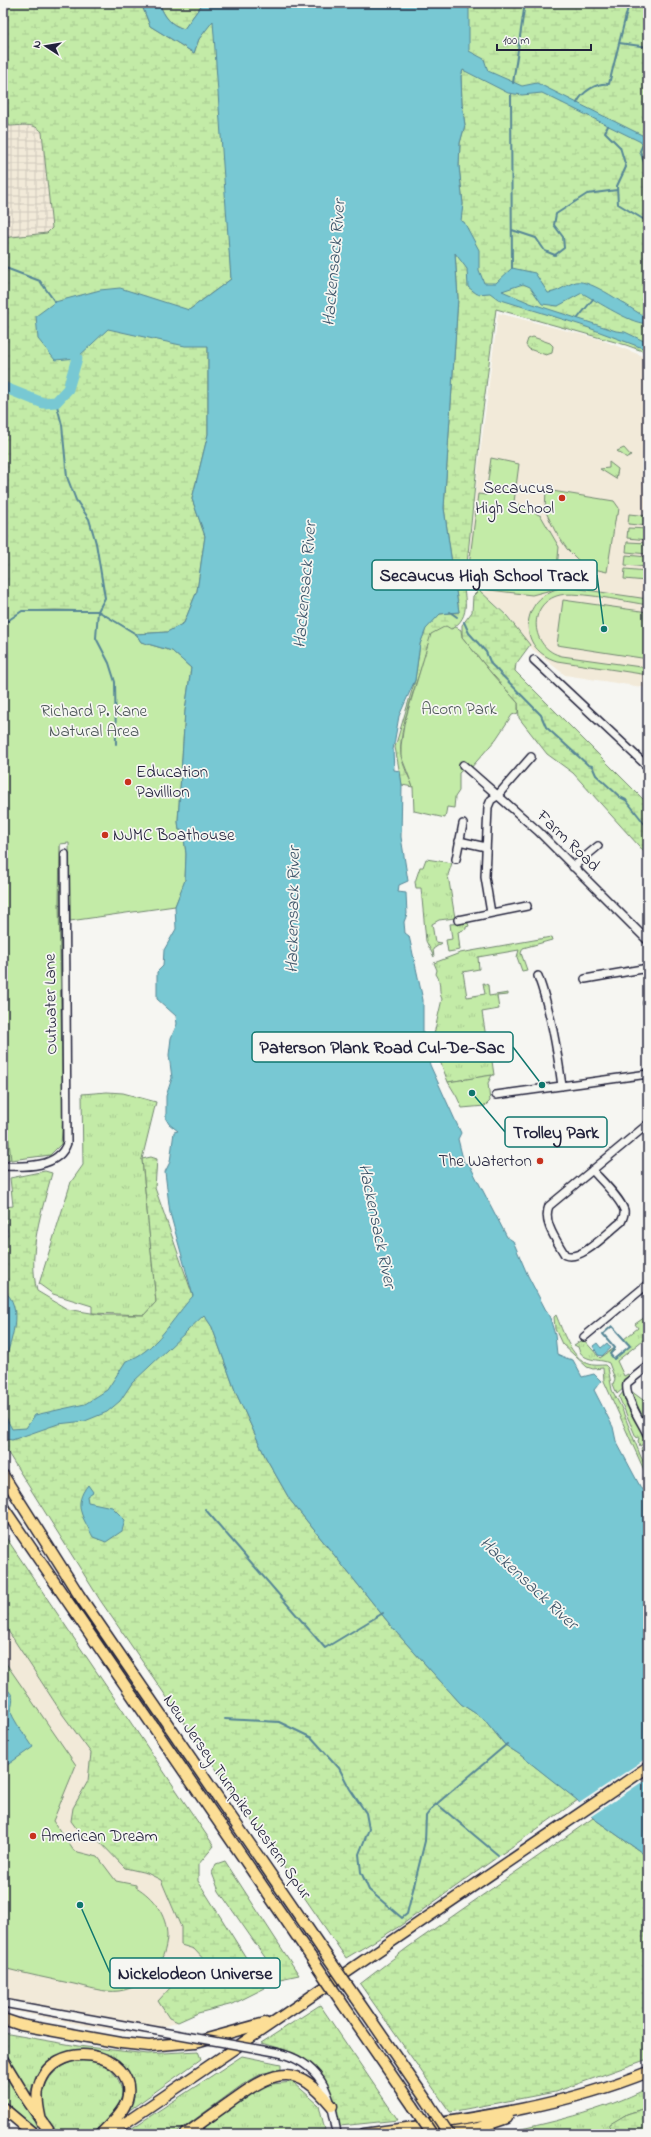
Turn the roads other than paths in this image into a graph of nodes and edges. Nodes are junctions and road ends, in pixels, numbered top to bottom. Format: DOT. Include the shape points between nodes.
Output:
graph roads {
  1 [pos="534,660"];
  2 [pos="531,757"];
  3 [pos="463,765"];
  4 [pos="648,767"];
  5 [pos="497,796"];
  6 [pos="463,824"];
  7 [pos="459,841"];
  8 [pos="598,846"];
  9 [pos="486,847"];
  10 [pos="65,854"];
  11 [pos="456,859"];
  12 [pos="573,867"];
  13 [pos="527,906"];
  14 [pos="491,913"];
  15 [pos="458,920"];
  16 [pos="648,941"];
  17 [pos="648,968"];
  18 [pos="538,976"];
  19 [pos="585,979"];
  20 [pos="648,1074"];
  21 [pos="562,1086"];
  22 [pos="496,1095"];
  23 [pos="648,1124"];
  24 [pos="3,1166"];
  25 [pos="592,1170"];
  26 [pos="648,1284"];
  27 [pos="584,1337"];
  28 [pos="648,1366"];
  29 [pos="648,1436"];
  30 [pos="3,1475"];
  31 [pos="3,1507"];
  32 [pos="648,1767"];
  33 [pos="3,2003"];
  34 [pos="3,2019"];
  35 [pos="274,2021"];
  36 [pos="3,2022"];
  37 [pos="21,2025"];
  38 [pos="3,2060"];
  39 [pos="648,2072"];
  40 [pos="545,2104"];
  41 [pos="4,2109"];
  42 [pos="333,2109"];
  43 [pos="41,2121"];
  44 [pos="25,2134"];
  45 [pos="34,2134"];
  46 [pos="51,2134"];
  47 [pos="101,2134"];
  48 [pos="109,2134"];
  49 [pos="186,2134"];
  50 [pos="337,2134"];
  51 [pos="364,2134"];
  52 [pos="432,2134"];
  53 [pos="444,2134"];
  54 [pos="450,2134"];
  1 -- 4 [label="street"];
  2 -- 5 [label="street"];
  3 -- 5 [label="street, Farm Road"];
  5 -- 9 [label="street" via="491,800 488,807"];
  5 -- 12 [label="street, Farm Road" via="538,831"];
  6 -- 7 [label="street"];
  7 -- 9 [label="street"];
  7 -- 11 [label="street"];
  8 -- 12 [label="street"];
  9 -- 14 [label="street" via="485,877"];
  10 -- 24 [label="street, Outwater Lane" via="68,1136 66,1147 53,1160 39,1164"];
  12 -- 16 [label="street, Farm Road"];
  13 -- 14 [label="street"];
  14 -- 15 [label="street"];
  17 -- 19 [label="street"];
  18 -- 21 [label="street" via="553,1030"];
  20 -- 21 [label="street"];
  21 -- 22 [label="street"];
  23 -- 25 [label="street"];
  25 -- 25 [label="street" via="549,1206 546,1213 547,1221 565,1255 570,1258 581,1255 621,1222 624,1216 620,1203"];
  26 -- 27 [label="street"];
  28 -- 29 [label="street" via="627,1383 626,1387"];
  30 -- 54 [label="highway, New Jersey Turnpike Western Spur, bridge" via="83,1601"];
  31 -- 52 [label="highway, New Jersey Turnpike Western Spur, bridge"];
  32 -- 35 [label="highway"];
  33 -- 42 [label="street, bridge" via="275,2052 296,2059 311,2069 323,2084"];
  34 -- 37 [label="highway"];
  35 -- 37 [label="highway" via="207,2040 158,2046 121,2043"];
  35 -- 48 [label="highway"];
  36 -- 37 [label="highway"];
  38 -- 43 [label="highway"];
  39 -- 40 [label="highway"];
  40 -- 51 [label="highway" via="482,2117"];
  40 -- 53 [label="highway" via="478,2128"];
  41 -- 44 [label="highway"];
  41 -- 45 [label="highway"];
  42 -- 49 [label="highway" via="321,2092 304,2080 280,2074 256,2083"];
  42 -- 50 [label="street"];
  43 -- 46 [label="highway"];
  43 -- 47 [label="highway" via="38,2091 47,2072 66,2057 77,2054 93,2055 107,2061 118,2070 128,2091 123,2109"];
}
